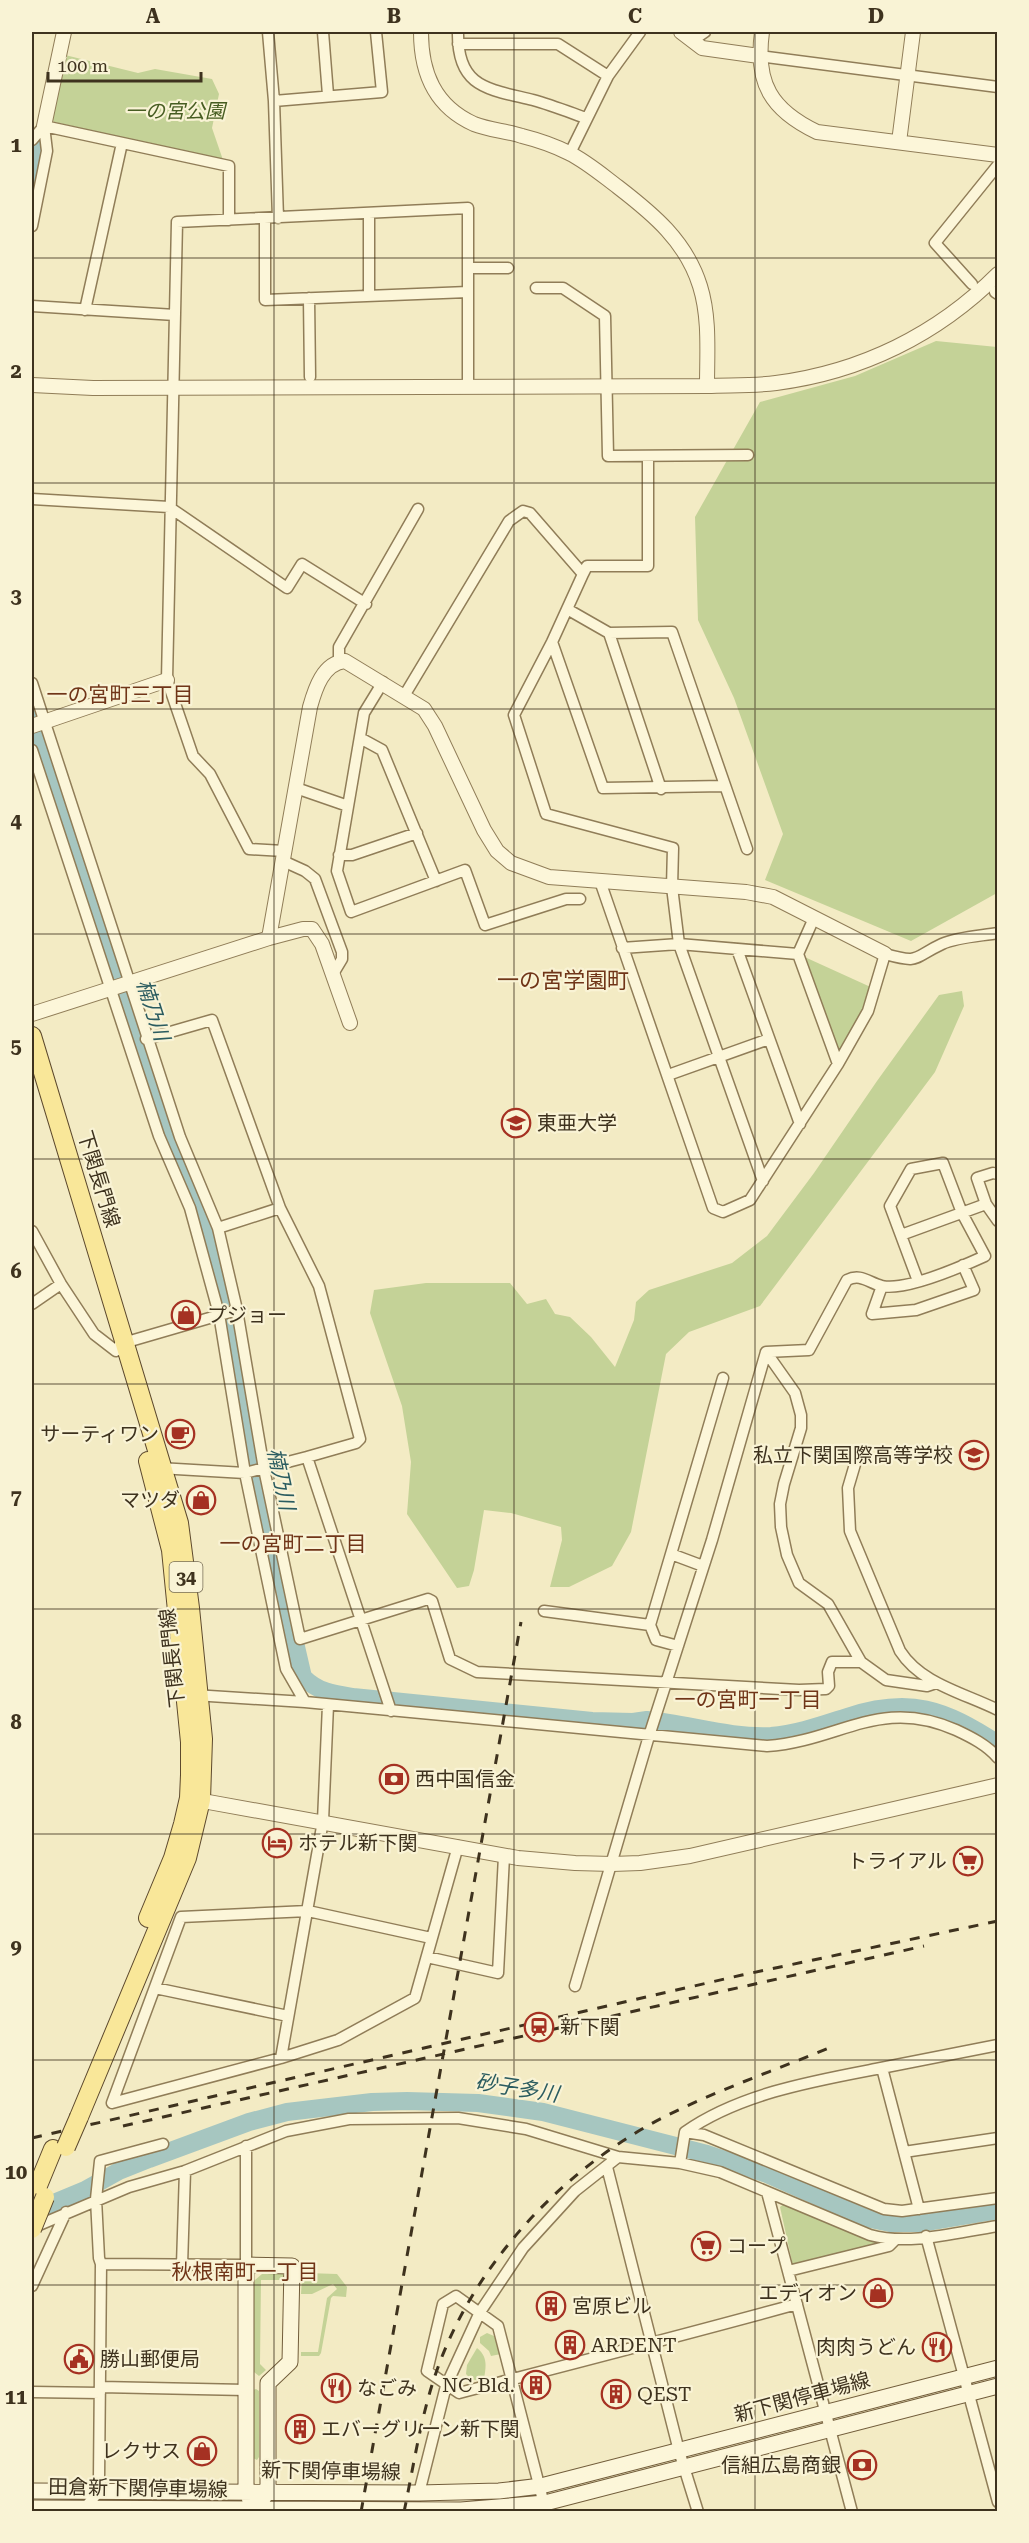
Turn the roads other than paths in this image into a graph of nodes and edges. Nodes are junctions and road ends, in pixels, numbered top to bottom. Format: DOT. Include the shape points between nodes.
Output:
graph roads {
  1 [pos="64,32"];
  2 [pos="268,32"];
  3 [pos="322,32"];
  4 [pos="376,32"];
  5 [pos="421,32"];
  6 [pos="458,32"];
  7 [pos="640,32"];
  8 [pos="705,32"];
  9 [pos="762,32"];
  10 [pos="913,32"];
  11 [pos="686,36"];
  12 [pos="458,44"];
  13 [pos="759,57"];
  14 [pos="608,76"];
  15 [pos="907,76"];
  16 [pos="998,87"];
  17 [pos="328,95"];
  18 [pos="274,101"];
  19 [pos="586,118"];
  20 [pos="44,126"];
  21 [pos="32,140"];
  22 [pos="899,142"];
  23 [pos="122,143"];
  24 [pos="570,153"];
  25 [pos="998,155"];
  26 [pos="998,165"];
  27 [pos="369,213"];
  28 [pos="265,218"];
  29 [pos="278,218"];
  30 [pos="229,220"];
  31 [pos="32,226"];
  32 [pos="468,268"];
  33 [pos="508,268"];
  34 [pos="998,274"];
  35 [pos="972,284"];
  36 [pos="536,288"];
  37 [pos="468,292"];
  38 [pos="369,295"];
  39 [pos="309,298"];
  40 [pos="32,306"];
  41 [pos="86,310"];
  42 [pos="175,315"];
  43 [pos="310,377"];
  44 [pos="32,385"];
  45 [pos="468,386"];
  46 [pos="607,386"];
  47 [pos="707,386"];
  48 [pos="173,388"];
  49 [pos="748,455"];
  50 [pos="648,456"];
  51 [pos="32,499"];
  52 [pos="169,507"];
  53 [pos="418,509"];
  54 [pos="583,574"];
  55 [pos="366,604"];
  56 [pos="567,609"];
  57 [pos="609,633"];
  58 [pos="552,642"];
  59 [pos="339,662"];
  60 [pos="166,680"];
  61 [pos="383,682"];
  62 [pos="32,683"];
  63 [pos="404,696"];
  64 [pos="39,724"];
  65 [pos="360,738"];
  66 [pos="32,750"];
  67 [pos="725,786"];
  68 [pos="296,788"];
  69 [pos="661,789"];
  70 [pos="348,806"];
  71 [pos="417,833"];
  72 [pos="747,849"];
  73 [pos="339,855"];
  74 [pos="284,856"];
  75 [pos="436,881"];
  76 [pos="600,881"];
  77 [pos="672,887"];
  78 [pos="580,899"];
  79 [pos="814,918"];
  80 [pos="998,933"];
  81 [pos="269,938"];
  82 [pos="679,944"];
  83 [pos="622,948"];
  84 [pos="736,949"];
  85 [pos="798,954"];
  86 [pos="885,954"];
  87 [pos="333,974"];
  88 [pos="119,985"];
  89 [pos="32,1014"];
  90 [pos="350,1023"];
  91 [pos="32,1036"];
  92 [pos="146,1039"];
  93 [pos="769,1039"];
  94 [pos="719,1057"];
  95 [pos="838,1064"];
  96 [pos="671,1074"];
  97 [pos="32,1079"];
  98 [pos="800,1124"];
  99 [pos="998,1174"];
  100 [pos="763,1181"];
  101 [pos="986,1204"];
  102 [pos="280,1208"];
  103 [pos="962,1213"];
  104 [pos="998,1221"];
  105 [pos="218,1228"];
  106 [pos="32,1231"];
  107 [pos="901,1235"];
  108 [pos="963,1266"];
  109 [pos="918,1281"];
  110 [pos="61,1284"];
  111 [pos="882,1286"];
  112 [pos="32,1304"];
  113 [pos="237,1310"];
  114 [pos="219,1314"];
  115 [pos="118,1347"];
  116 [pos="766,1352"];
  117 [pos="723,1378"];
  118 [pos="858,1454"];
  119 [pos="307,1457"];
  120 [pos="157,1468"];
  121 [pos="264,1469"];
  122 [pos="245,1473"];
  123 [pos="671,1554"];
  124 [pos="703,1566"];
  125 [pos="544,1611"];
  126 [pos="362,1621"];
  127 [pos="650,1625"];
  128 [pos="678,1646"];
  129 [pos="861,1662"];
  130 [pos="666,1683"];
  131 [pos="936,1683"];
  132 [pos="192,1695"];
  133 [pos="305,1702"];
  134 [pos="328,1705"];
  135 [pos="998,1710"];
  136 [pos="391,1711"];
  137 [pos="649,1736"];
  138 [pos="998,1758"];
  139 [pos="998,1785"];
  140 [pos="195,1799"];
  141 [pos="323,1821"];
  142 [pos="458,1845"];
  143 [pos="504,1856"];
  144 [pos="612,1864"];
  145 [pos="308,1911"];
  146 [pos="431,1938"];
  147 [pos="427,1956"];
  148 [pos="575,1986"];
  149 [pos="155,1988"];
  150 [pos="288,2016"];
  151 [pos="998,2045"];
  152 [pos="281,2058"];
  153 [pos="882,2068"];
  154 [pos="685,2134"];
  155 [pos="998,2138"];
  156 [pos="163,2144"];
  157 [pos="246,2146"];
  158 [pos="904,2152"];
  159 [pos="618,2157"];
  160 [pos="680,2161"];
  161 [pos="607,2167"];
  162 [pos="185,2171"];
  163 [pos="767,2192"];
  164 [pos="97,2196"];
  165 [pos="998,2198"];
  166 [pos="38,2199"];
  167 [pos="919,2209"];
  168 [pos="66,2212"];
  169 [pos="998,2226"];
  170 [pos="32,2229"];
  171 [pos="926,2236"];
  172 [pos="896,2239"];
  173 [pos="101,2264"];
  174 [pos="182,2265"];
  175 [pos="246,2265"];
  176 [pos="788,2271"];
  177 [pos="32,2286"];
  178 [pos="797,2304"];
  179 [pos="480,2312"];
  180 [pos="653,2343"];
  181 [pos="998,2368"];
  182 [pos="963,2377"];
  183 [pos="512,2379"];
  184 [pos="268,2383"];
  185 [pos="246,2385"];
  186 [pos="446,2386"];
  187 [pos="998,2386"];
  188 [pos="100,2390"];
  189 [pos="32,2392"];
  190 [pos="967,2393"];
  191 [pos="825,2413"];
  192 [pos="830,2430"];
  193 [pos="680,2451"];
  194 [pos="686,2468"];
  195 [pos="541,2486"];
  196 [pos="32,2491"];
  197 [pos="99,2491"];
  198 [pos="246,2491"];
  199 [pos="268,2491"];
  200 [pos="419,2493"];
  201 [pos="998,2502"];
  202 [pos="546,2507"];
  203 [pos="32,2508"];
  204 [pos="85,2510"];
  205 [pos="199,2510"];
  206 [pos="255,2510"];
  207 [pos="315,2511"];
  208 [pos="414,2511"];
  209 [pos="698,2511"];
  210 [pos="852,2511"];
  1 -- 20 [label="street"];
  2 -- 18 [label="street"];
  3 -- 17 [label="street"];
  4 -- 17 [label="street" via="382,92"];
  5 -- 24 [label="street" via="428,80 459,116"];
  6 -- 12 [label="street"];
  7 -- 14 [label="street"];
  8 -- 11 [label="street"];
  9 -- 13 [label="street"];
  10 -- 15 [label="street"];
  11 -- 13 [label="street" via="702,48"];
  12 -- 14 [label="street" via="558,44"];
  12 -- 19 [label="street" via="465,71 484,88"];
  13 -- 15 [label="street"];
  13 -- 22 [label="street" via="771,96 782,112 797,122 817,132"];
  14 -- 19 [label="street"];
  15 -- 16 [label="street"];
  15 -- 22 [label="street"];
  17 -- 18 [label="street"];
  18 -- 29 [label="street"];
  19 -- 24 [label="street"];
  20 -- 21 [label="street"];
  20 -- 23 [label="street"];
  20 -- 31 [label="street" via="47,151"];
  22 -- 25 [label="street"];
  23 -- 30 [label="street" via="229,166"];
  23 -- 41 [label="street"];
  24 -- 47 [label="street" via="649,211 689,260 704,300"];
  26 -- 35 [label="street" via="934,243"];
  27 -- 29 [label="street"];
  27 -- 32 [label="street" via="468,208"];
  27 -- 38 [label="street"];
  28 -- 29 [label="street"];
  28 -- 30 [label="street"];
  28 -- 39 [label="street" via="266,300"];
  30 -- 42 [label="street" via="177,222"];
  32 -- 33 [label="street"];
  32 -- 37 [label="street"];
  34 -- 47 [label="street" via="956,312 927,331 856,364 818,376 774,383"];
  36 -- 46 [label="street" via="563,288 605,316"];
  37 -- 38 [label="street"];
  37 -- 45 [label="street"];
  38 -- 39 [label="street"];
  39 -- 43 [label="street"];
  40 -- 41 [label="street"];
  41 -- 42 [label="street"];
  42 -- 48 [label="street"];
  44 -- 48 [label="street"];
  45 -- 46 [label="street"];
  45 -- 48 [label="street"];
  46 -- 47 [label="street"];
  46 -- 50 [label="street" via="608,456"];
  48 -- 52 [label="street"];
  49 -- 50 [label="street"];
  50 -- 54 [label="street" via="648,566 587,566"];
  51 -- 52 [label="street"];
  52 -- 55 [label="street" via="287,588 302,564"];
  52 -- 60 [label="street"];
  53 -- 55 [label="street"];
  54 -- 56 [label="street"];
  54 -- 63 [label="street" via="536,518 523,511 516,514"];
  55 -- 59 [label="street" via="339,647"];
  56 -- 57 [label="street"];
  56 -- 58 [label="street"];
  57 -- 67 [label="street" via="672,632"];
  57 -- 69 [label="street"];
  58 -- 69 [label="street" via="603,788"];
  58 -- 77 [label="street" via="514,715 546,814 673,848"];
  59 -- 61 [label="street" via="351,663"];
  59 -- 68 [label="street" via="329,668 312,699"];
  60 -- 64 [label="street"];
  60 -- 74 [label="street" via="193,756 210,774 249,849"];
  61 -- 63 [label="street"];
  61 -- 65 [label="street" via="364,713"];
  62 -- 64 [label="street"];
  63 -- 76 [label="street" via="424,709 435,726 497,851 511,863 549,877"];
  64 -- 88 [label="street"];
  65 -- 70 [label="street"];
  65 -- 71 [label="street" via="382,750"];
  66 -- 88 [label="street"];
  67 -- 69 [label="street"];
  67 -- 72 [label="street"];
  68 -- 70 [label="street"];
  68 -- 74 [label="street"];
  70 -- 73 [label="street"];
  71 -- 73 [label="street" via="352,855"];
  71 -- 75 [label="street"];
  73 -- 75 [label="street" via="337,871 351,912"];
  74 -- 81 [label="street"];
  74 -- 87 [label="street" via="315,879 342,952"];
  75 -- 78 [label="street" via="465,870 485,925 556,902"];
  76 -- 77 [label="street"];
  76 -- 83 [label="street"];
  77 -- 79 [label="street" via="773,897"];
  77 -- 82 [label="street"];
  79 -- 85 [label="street"];
  79 -- 86 [label="street"];
  80 -- 86 [label="street" via="943,944 909,961"];
  81 -- 87 [label="street" via="312,929"];
  81 -- 88 [label="street"];
  82 -- 83 [label="street"];
  82 -- 84 [label="street"];
  82 -- 94 [label="street"];
  83 -- 100 [label="street" via="713,1208 723,1212 750,1200"];
  84 -- 85 [label="street"];
  84 -- 93 [label="street"];
  85 -- 95 [label="street"];
  86 -- 95 [label="street" via="868,1011"];
  87 -- 90 [label="street"];
  88 -- 89 [label="street"];
  88 -- 92 [label="street"];
  88 -- 114 [label="street" via="159,1136 190,1208"];
  91 -- 115 [label="main road, 下関長門線 / 34"];
  92 -- 102 [label="street" via="212,1020"];
  92 -- 105 [label="street" via="180,1137"];
  93 -- 94 [label="street"];
  93 -- 98 [label="street"];
  94 -- 96 [label="street"];
  94 -- 100 [label="street"];
  95 -- 98 [label="street"];
  97 -- 115 [label="main road, 下関長門線 / 34"];
  98 -- 100 [label="street"];
  99 -- 101 [label="street" via="977,1178"];
  101 -- 103 [label="street"];
  101 -- 104 [label="street"];
  102 -- 105 [label="street"];
  102 -- 119 [label="street" via="319,1286 360,1439"];
  103 -- 107 [label="street"];
  103 -- 107 [label="street" via="943,1163 911,1169 890,1206"];
  103 -- 108 [label="street" via="985,1256"];
  105 -- 113 [label="street"];
  106 -- 110 [label="street"];
  107 -- 109 [label="street"];
  108 -- 109 [label="street"];
  108 -- 111 [label="street" via="974,1290 916,1310 872,1314"];
  109 -- 111 [label="street"];
  110 -- 112 [label="street"];
  110 -- 115 [label="street" via="94,1334"];
  111 -- 116 [label="street" via="867,1279 848,1280 809,1350"];
  113 -- 114 [label="street"];
  113 -- 121 [label="street"];
  114 -- 115 [label="street"];
  114 -- 122 [label="street"];
  115 -- 120 [label="main road, 下関長門線 / 34"];
  116 -- 124 [label="street"];
  116 -- 129 [label="street" via="795,1393 801,1415 780,1504 787,1555 799,1583 828,1604"];
  117 -- 123 [label="street"];
  118 -- 131 [label="street" via="848,1488 850,1531 900,1651"];
  119 -- 121 [label="street"];
  119 -- 126 [label="street"];
  120 -- 122 [label="street"];
  120 -- 132 [label="main road, 下関長門線 / 34"];
  121 -- 122 [label="street"];
  121 -- 126 [label="street" via="300,1639"];
  122 -- 133 [label="street" via="286,1669"];
  123 -- 124 [label="street"];
  123 -- 127 [label="street"];
  124 -- 128 [label="street"];
  125 -- 127 [label="street"];
  126 -- 130 [label="street" via="428,1599 432,1601 450,1659 477,1672"];
  126 -- 136 [label="street"];
  127 -- 128 [label="street" via="656,1640"];
  128 -- 130 [label="street"];
  129 -- 130 [label="street" via="832,1662 826,1689"];
  129 -- 131 [label="street" via="886,1680 927,1686"];
  130 -- 137 [label="street"];
  131 -- 135 [label="street"];
  132 -- 133 [label="street"];
  132 -- 140 [label="main road, 下関長門線 / 34" via="190,1742"];
  133 -- 134 [label="street"];
  134 -- 136 [label="street"];
  134 -- 141 [label="street"];
  136 -- 137 [label="street"];
  137 -- 138 [label="street" via="736,1745 793,1744 879,1718 903,1716 953,1729 990,1749"];
  137 -- 144 [label="street"];
  139 -- 144 [label="street" via="690,1856"];
  140 -- 141 [label="street"];
  140 -- 166 [label="main road, 下関長門線 / 34"];
  141 -- 142 [label="street"];
  141 -- 145 [label="street"];
  142 -- 143 [label="street"];
  142 -- 146 [label="street"];
  143 -- 144 [label="street"];
  143 -- 147 [label="street" via="498,1972"];
  144 -- 148 [label="street"];
  145 -- 146 [label="street"];
  145 -- 149 [label="street" via="181,1917"];
  145 -- 150 [label="street"];
  146 -- 147 [label="street"];
  147 -- 152 [label="street" via="415,1998 338,2040"];
  149 -- 150 [label="street"];
  149 -- 152 [label="street" via="112,2103"];
  150 -- 152 [label="street"];
  151 -- 153 [label="street"];
  153 -- 154 [label="street" via="800,2084 700,2122"];
  153 -- 158 [label="street"];
  154 -- 160 [label="street"];
  154 -- 167 [label="street" via="704,2135 884,2209"];
  155 -- 158 [label="street"];
  156 -- 164 [label="street" via="100,2162"];
  157 -- 159 [label="street" via="279,2132 349,2119 458,2118 526,2129"];
  157 -- 162 [label="street"];
  157 -- 175 [label="street"];
  158 -- 167 [label="street"];
  159 -- 160 [label="street"];
  159 -- 161 [label="street"];
  160 -- 163 [label="street" via="720,2172"];
  161 -- 179 [label="street" via="575,2191 523,2248"];
  161 -- 180 [label="street"];
  162 -- 164 [label="street"];
  162 -- 174 [label="street"];
  163 -- 172 [label="street" via="870,2235"];
  163 -- 176 [label="street"];
  164 -- 168 [label="street"];
  164 -- 173 [label="street"];
  165 -- 167 [label="street"];
  166 -- 170 [label="main road, 下関長門線 / 34, bridge"];
  168 -- 170 [label="street"];
  168 -- 177 [label="street"];
  169 -- 171 [label="street"];
  171 -- 172 [label="street"];
  171 -- 182 [label="street"];
  172 -- 176 [label="street" via="889,2246"];
  173 -- 174 [label="street"];
  173 -- 188 [label="street"];
  174 -- 175 [label="street"];
  175 -- 184 [label="main road" via="292,2266 290,2362"];
  175 -- 185 [label="main road, 田倉新下関停車場線"];
  176 -- 178 [label="street"];
  178 -- 180 [label="street"];
  178 -- 191 [label="street"];
  179 -- 183 [label="street" via="498,2326"];
  179 -- 186 [label="street"];
  179 -- 186 [label="street" via="456,2296 443,2304 427,2371"];
  180 -- 183 [label="street"];
  180 -- 193 [label="street"];
  181 -- 182 [label="main road, 新下関停車場線"];
  182 -- 190 [label="street"];
  182 -- 191 [label="main road, 新下関停車場線"];
  183 -- 186 [label="street" via="459,2393"];
  183 -- 195 [label="street"];
  184 -- 185 [label="main road"];
  184 -- 199 [label="main road"];
  185 -- 188 [label="street"];
  185 -- 198 [label="main road, 田倉新下関停車場線"];
  186 -- 200 [label="street"];
  187 -- 190 [label="main road, 新下関停車場線"];
  188 -- 189 [label="street"];
  188 -- 197 [label="street"];
  190 -- 192 [label="main road, 新下関停車場線"];
  190 -- 201 [label="street"];
  191 -- 192 [label="street"];
  191 -- 193 [label="main road, 新下関停車場線"];
  192 -- 194 [label="main road, 新下関停車場線"];
  192 -- 210 [label="street"];
  193 -- 194 [label="street"];
  193 -- 195 [label="main road, 新下関停車場線"];
  194 -- 202 [label="main road, 新下関停車場線"];
  194 -- 209 [label="street"];
  195 -- 200 [label="main road, 新下関停車場線"];
  195 -- 202 [label="street"];
  196 -- 197 [label="main road, 田倉新下関停車場線"];
  197 -- 198 [label="main road, 田倉新下関停車場線"];
  197 -- 204 [label="street"];
  198 -- 199 [label="main road, 新下関停車場線"];
  198 -- 206 [label="main road, 新下関停車場線"];
  199 -- 200 [label="main road, 新下関停車場線"];
  199 -- 206 [label="main road, 田倉新下関停車場線"];
  202 -- 208 [label="main road, 新下関停車場線"];
  203 -- 204 [label="main road, 田倉新下関停車場線"];
  204 -- 205 [label="main road, 田倉新下関停車場線"];
  205 -- 206 [label="main road, 田倉新下関停車場線"];
  206 -- 207 [label="main road, 新下関停車場線"];
  207 -- 208 [label="main road, 新下関停車場線"];
}
